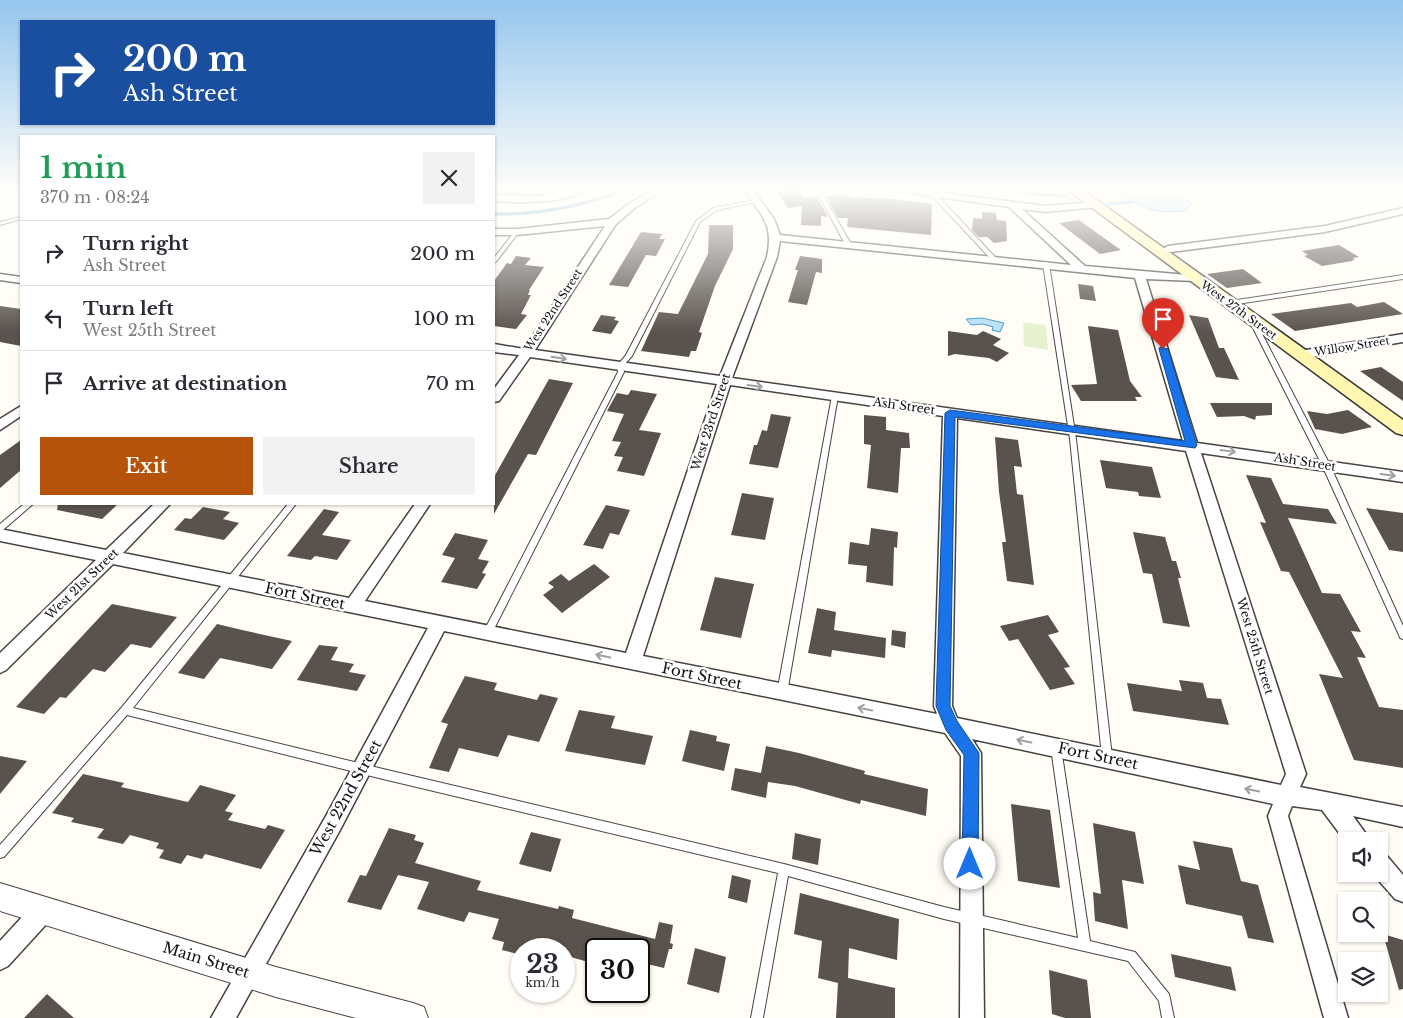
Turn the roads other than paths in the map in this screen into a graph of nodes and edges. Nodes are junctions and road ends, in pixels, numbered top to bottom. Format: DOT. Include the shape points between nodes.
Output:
graph roads {
  1 [pos="513,238"];
  2 [pos="602,238"];
  3 [pos="689,238"];
  4 [pos="776,238"];
  5 [pos="844,238"];
  6 [pos="974,238"];
  7 [pos="1048,238"];
  8 [pos="1139,238"];
  9 [pos="1258,238"];
  10 [pos="848,244"];
  11 [pos="1161,253"];
  12 [pos="993,258"];
  13 [pos="495,260"];
  14 [pos="1046,264"];
  15 [pos="20,268"];
  16 [pos="1081,268"];
  17 [pos="1140,274"];
  18 [pos="3,277"];
  19 [pos="1403,277"];
  20 [pos="1195,278"];
  21 [pos="20,280"];
  22 [pos="1230,303"];
  23 [pos="1251,319"];
  24 [pos="1403,338"];
  25 [pos="495,348"];
  26 [pos="527,353"];
  27 [pos="1300,355"];
  28 [pos="620,366"];
  29 [pos="724,381"];
  30 [pos="835,396"];
  31 [pos="495,397"];
  32 [pos="20,411"];
  33 [pos="950,413"];
  34 [pos="1396,418"];
  35 [pos="0,426"];
  36 [pos="1071,429"];
  37 [pos="1403,429"];
  38 [pos="1191,445"];
  39 [pos="1326,465"];
  40 [pos="1403,477"];
  41 [pos="29,505"];
  42 [pos="163,505"];
  43 [pos="291,505"];
  44 [pos="422,505"];
  45 [pos="0,528"];
  46 [pos="0,535"];
  47 [pos="108,558"];
  48 [pos="230,580"];
  49 [pos="353,606"];
  50 [pos="440,622"];
  51 [pos="488,632"];
  52 [pos="1403,635"];
  53 [pos="632,662"];
  54 [pos="0,665"];
  55 [pos="782,693"];
  56 [pos="125,710"];
  57 [pos="951,726"];
  58 [pos="1056,748"];
  59 [pos="1107,757"];
  60 [pos="362,769"];
  61 [pos="1287,796"];
  62 [pos="1328,802"];
  63 [pos="1403,817"];
  64 [pos="1352,832"];
  65 [pos="0,853"];
  66 [pos="784,869"];
  67 [pos="1388,874"];
  68 [pos="1403,891"];
  69 [pos="0,897"];
  70 [pos="43,911"];
  71 [pos="970,920"];
  72 [pos="1085,946"];
  73 [pos="0,958"];
  74 [pos="248,972"];
  75 [pos="223,1018"];
  76 [pos="413,1018"];
  77 [pos="757,1018"];
  78 [pos="972,1018"];
  79 [pos="1168,1018"];
  80 [pos="1336,1018"];
  1 -- 13 [label="lane"];
  2 -- 26 [label="street, West 22nd Street"];
  3 -- 28 [label="lane"];
  4 -- 10 [label="street"];
  4 -- 29 [label="street, West 23rd Street" via="772,257"];
  5 -- 10 [label="lane"];
  6 -- 12 [label="lane"];
  7 -- 16 [label="street"];
  8 -- 11 [label="main road, West 27th Street"];
  9 -- 11 [label="street" via="1168,249"];
  10 -- 12 [label="street"];
  11 -- 20 [label="main road, West 27th Street"];
  12 -- 14 [label="street"];
  14 -- 16 [label="street"];
  14 -- 36 [label="lane"];
  15 -- 18 [label="street"];
  16 -- 17 [label="street"];
  17 -- 20 [label="street"];
  17 -- 38 [label="street, West 25th Street"];
  18 -- 21 [label="street"];
  19 -- 22 [label="lane"];
  20 -- 22 [label="main road, West 27th Street"];
  22 -- 23 [label="main road, West 27th Street"];
  23 -- 27 [label="main road, West 27th Street"];
  23 -- 39 [label="lane"];
  24 -- 27 [label="street, Willow Street"];
  25 -- 26 [label="street, Ash Street"];
  26 -- 28 [label="street, Ash Street, one-way"];
  26 -- 31 [label="street, West 22nd Street"];
  27 -- 34 [label="main road, West 27th Street"];
  28 -- 29 [label="street, Ash Street"];
  28 -- 51 [label="lane" via="620,372"];
  29 -- 30 [label="street, Ash Street, one-way"];
  29 -- 53 [label="street, West 23rd Street"];
  30 -- 33 [label="street, Ash Street"];
  30 -- 55 [label="lane"];
  32 -- 35 [label="street"];
  33 -- 36 [label="street, Ash Street"];
  33 -- 57 [label="street" via="943,706"];
  34 -- 37 [label="main road, West 27th Street"];
  36 -- 38 [label="street, Ash Street"];
  36 -- 59 [label="lane"];
  38 -- 39 [label="street, Ash Street, one-way"];
  38 -- 61 [label="street, West 25th Street" via="1296,774"];
  39 -- 40 [label="street, Ash Street, one-way"];
  39 -- 52 [label="lane"];
  41 -- 45 [label="lane"];
  42 -- 47 [label="street, West 21st Street"];
  43 -- 48 [label="lane"];
  44 -- 49 [label="street"];
  46 -- 47 [label="street, Fort Street"];
  47 -- 48 [label="street, Fort Street"];
  47 -- 54 [label="street, West 21st Street"];
  48 -- 49 [label="street, Fort Street"];
  48 -- 56 [label="lane"];
  49 -- 50 [label="street, Fort Street"];
  50 -- 51 [label="street, Fort Street"];
  50 -- 60 [label="street, West 22nd Street"];
  53 -- 51 [label="street, Fort Street, one-way"];
  53 -- 55 [label="street, Fort Street"];
  57 -- 55 [label="street, Fort Street, one-way"];
  56 -- 60 [label="lane"];
  56 -- 65 [label="lane"];
  58 -- 57 [label="street, Fort Street, one-way"];
  57 -- 71 [label="street" via="971,753"];
  58 -- 59 [label="street, Fort Street"];
  58 -- 72 [label="lane"];
  61 -- 59 [label="street, Fort Street, one-way"];
  60 -- 66 [label="lane"];
  60 -- 74 [label="street, West 22nd Street"];
  61 -- 62 [label="street, Fort Street"];
  61 -- 80 [label="street, West 25th Street" via="1278,816"];
  62 -- 63 [label="street, Fort Street"];
  62 -- 64 [label="street"];
  66 -- 71 [label="lane"];
  66 -- 77 [label="lane"];
  67 -- 68 [label="street"];
  69 -- 70 [label="street, Main Street"];
  70 -- 73 [label="street"];
  70 -- 74 [label="street, Main Street"];
  71 -- 72 [label="lane"];
  71 -- 78 [label="street"];
  72 -- 79 [label="lane" via="1131,956 1164,998"];
  74 -- 75 [label="street, West 22nd Street"];
  74 -- 76 [label="street, Main Street"];
}
